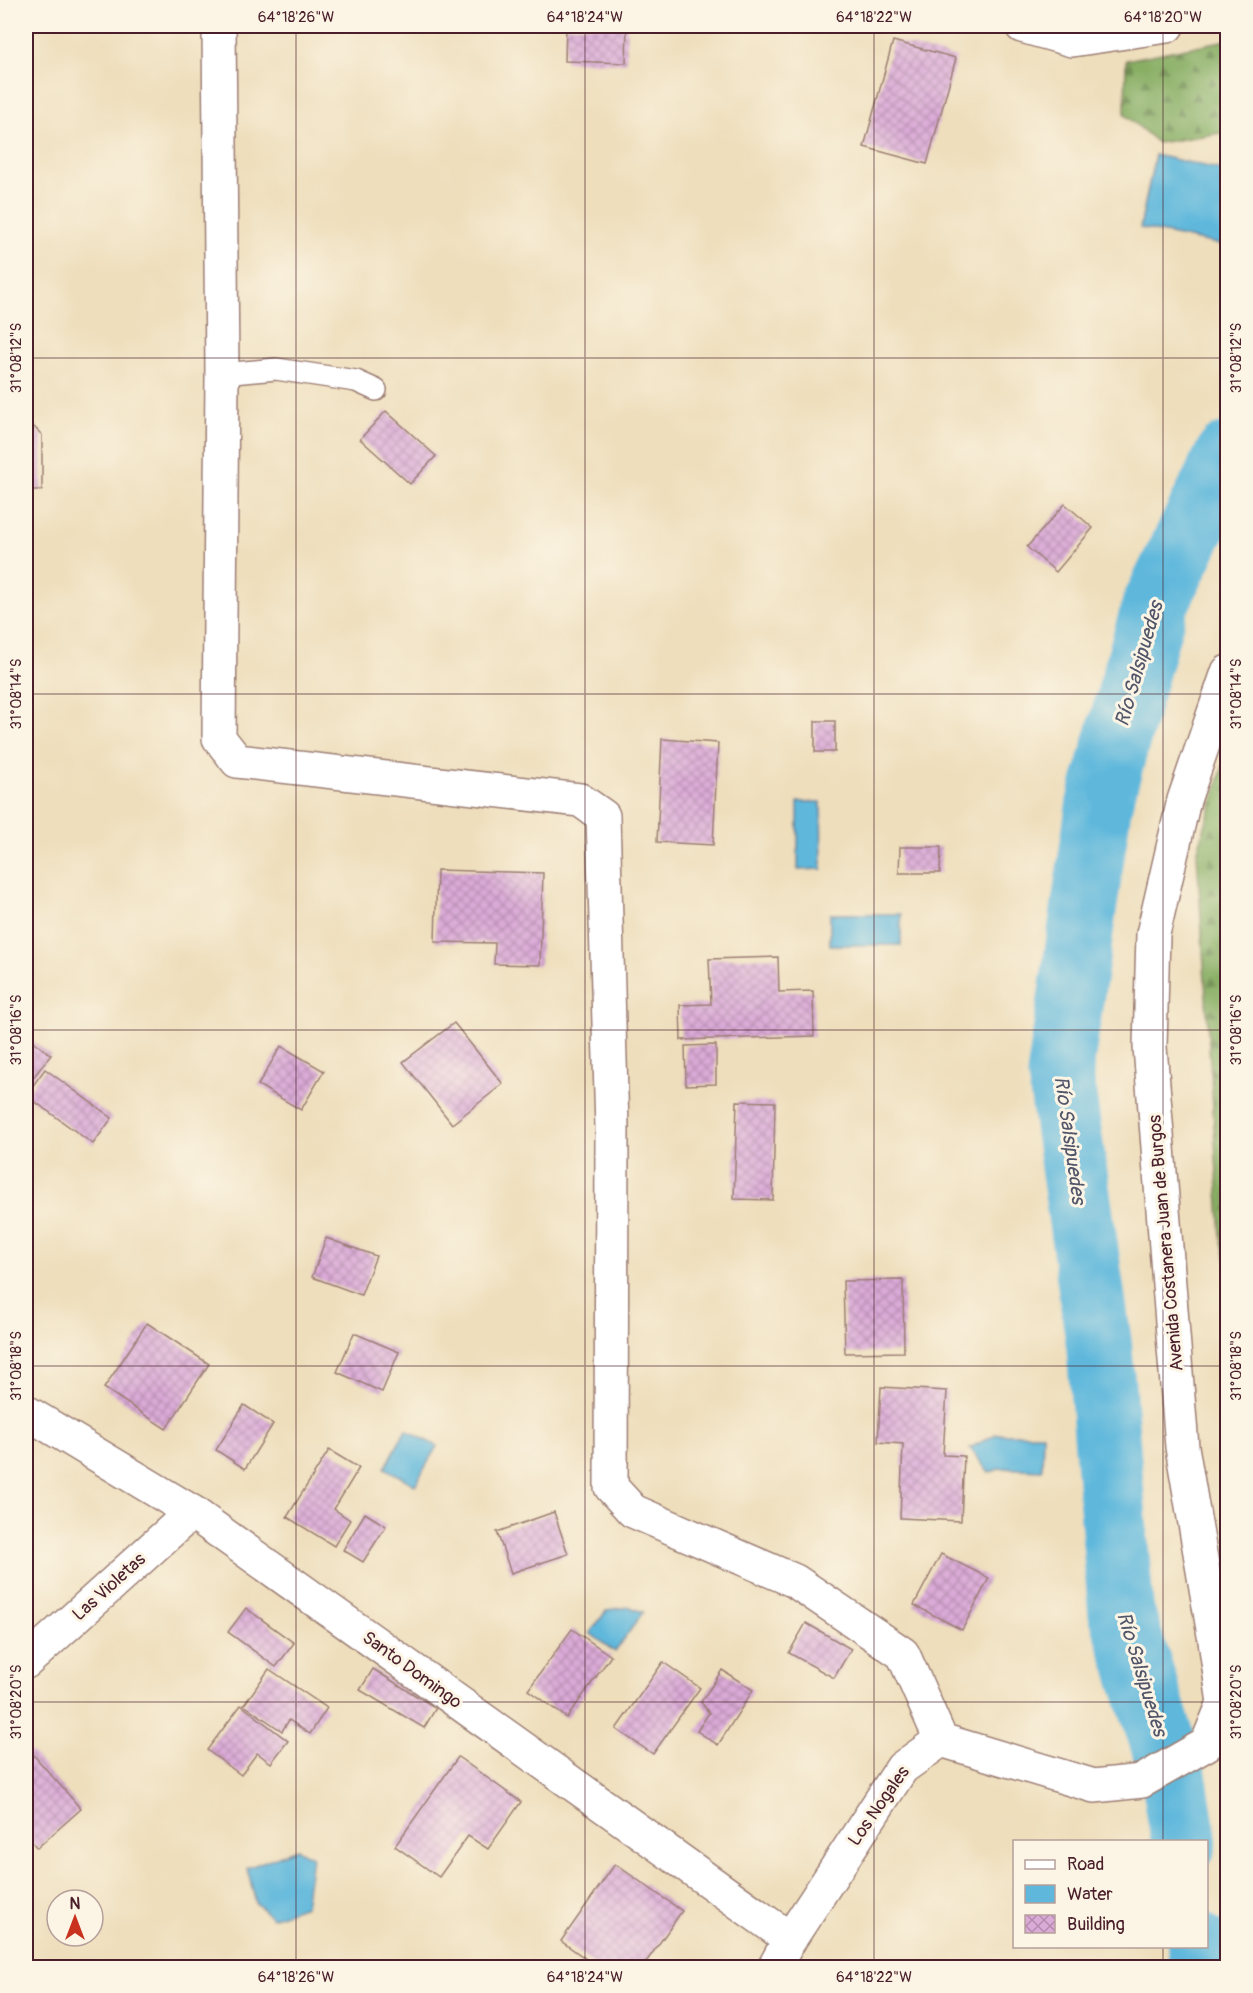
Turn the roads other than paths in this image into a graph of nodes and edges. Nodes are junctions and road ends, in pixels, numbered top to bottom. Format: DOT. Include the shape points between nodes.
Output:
graph roads {
  1 [pos="219,26"];
  2 [pos="1022,26"];
  3 [pos="1167,26"];
  4 [pos="222,374"];
  5 [pos="376,390"];
  6 [pos="1227,672"];
  7 [pos="26,1412"];
  8 [pos="192,1512"];
  9 [pos="26,1662"];
  10 [pos="941,1740"];
  11 [pos="790,1940"];
  12 [pos="774,1968"];
  1 -- 4 [label="street"];
  2 -- 3 [label="street" via="1072,40"];
  4 -- 5 [label="lane" via="276,369 356,381"];
  4 -- 10 [label="street" via="219,738 237,761 580,800 603,816 612,1128 611,1487 633,1511 795,1581 903,1654"];
  6 -- 10 [label="street, Avenida Costanera Juan de Burgos" via="1184,800 1152,934 1150,1047 1182,1447 1224,1703 1207,1743 1142,1781 1094,1786"];
  7 -- 8 [label="street, Santo Domingo"];
  8 -- 9 [label="street, Las Violetas"];
  8 -- 11 [label="street, Santo Domingo"];
  10 -- 11 [label="street, Los Nogales" via="902,1768"];
  11 -- 12 [label="street, Los Nogales"];
}
